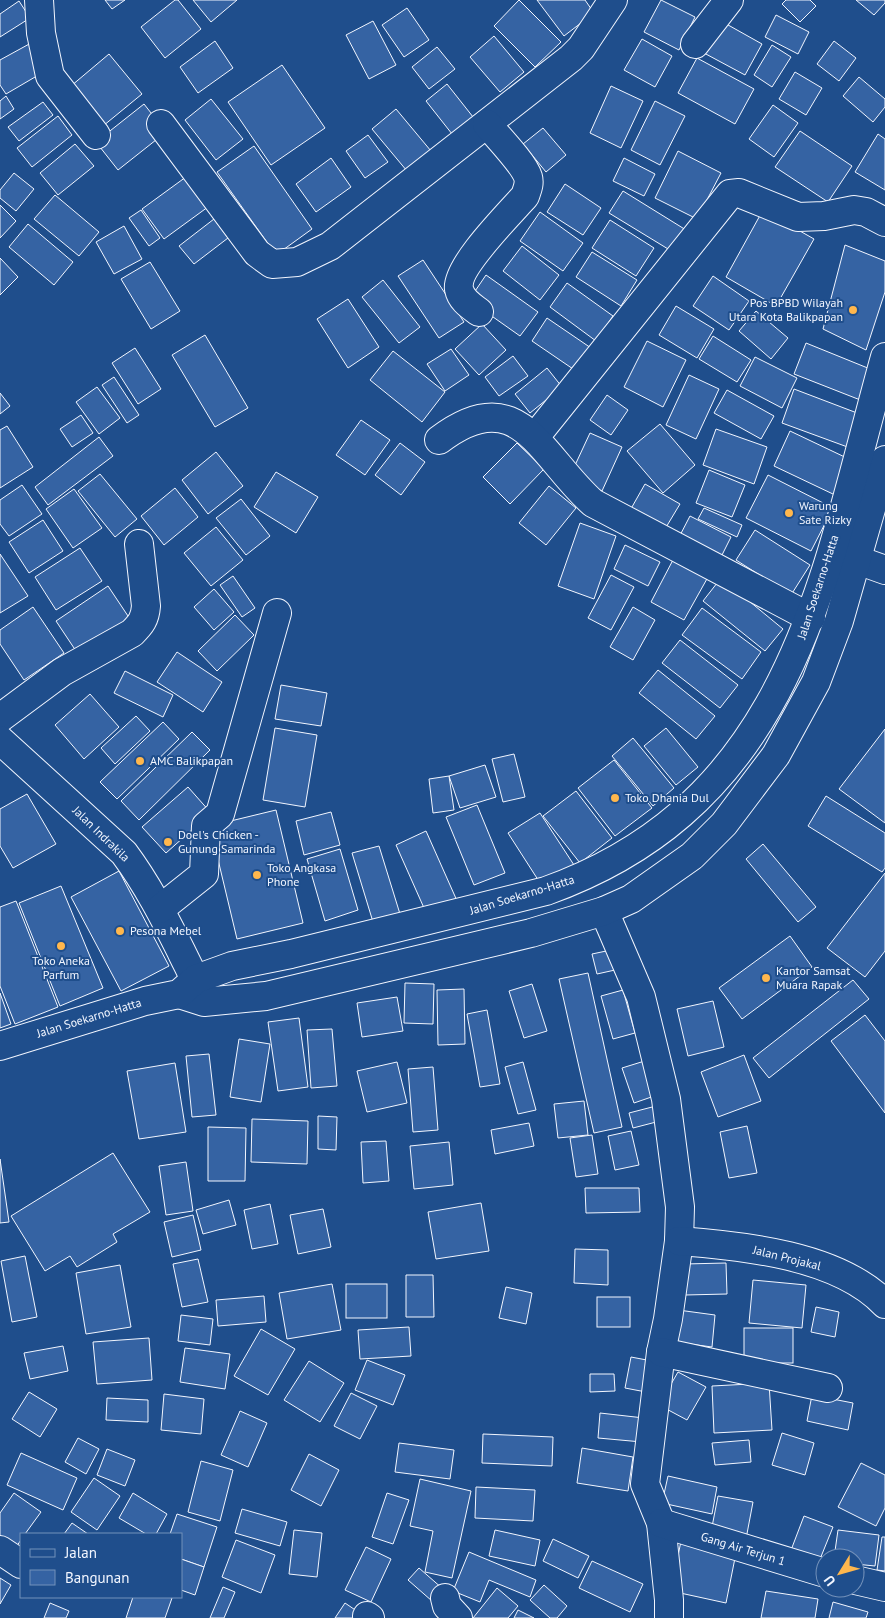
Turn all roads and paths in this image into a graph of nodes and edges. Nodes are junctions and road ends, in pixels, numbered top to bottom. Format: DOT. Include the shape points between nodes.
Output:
graph roads {
  1 [pos="39,0"];
  2 [pos="613,0"];
  3 [pos="729,0"];
  4 [pos="695,44"];
  5 [pos="161,124"];
  6 [pos="487,124"];
  7 [pos="96,136"];
  8 [pos="885,222"];
  9 [pos="479,312"];
  10 [pos="885,357"];
  11 [pos="535,436"];
  12 [pos="439,440"];
  13 [pos="885,460"];
  14 [pos="139,544"];
  15 [pos="844,555"];
  16 [pos="885,570"];
  17 [pos="277,613"];
  18 [pos="811,618"];
  19 [pos="0,718"];
  20 [pos="0,740"];
  21 [pos="160,909"];
  22 [pos="604,911"];
  23 [pos="193,991"];
  24 [pos="0,1046"];
  25 [pos="679,1241"];
  26 [pos="885,1304"];
  27 [pos="661,1352"];
  28 [pos="828,1388"];
  29 [pos="661,1523"];
  30 [pos="0,1550"];
  31 [pos="20,1563"];
  32 [pos="815,1570"];
  33 [pos="865,1583"];
  34 [pos="885,1588"];
  35 [pos="669,1618"];
  1 -- 7 [label="main road" via="41,33 50,76"];
  2 -- 6 [label="main road" via="581,48"];
  3 -- 4 [label="main road"];
  5 -- 6 [label="main road" via="257,253 272,264 297,262 330,246"];
  6 -- 9 [label="main road" via="524,169 528,187 525,196 472,258 460,277 459,290 465,302"];
  8 -- 11 [label="main road" via="854,210 798,217 739,193 730,194"];
  10 -- 15 [label="main road, Jalan Soekarno-Hatta"];
  11 -- 12 [label="main road" via="516,423 489,416 456,426"];
  11 -- 18 [label="main road" via="573,485 593,502"];
  13 -- 15 [label="main road, Jalan Soekarno-Hatta"];
  14 -- 19 [label="main road" via="146,606 142,624 132,633 62,672"];
  15 -- 16 [label="main road"];
  15 -- 18 [label="main road, Jalan Soekarno-Hatta"];
  15 -- 22 [label="main road, Jalan Soekarno-Hatta" via="839,621 816,682 776,755 724,824 692,856 631,899"];
  17 -- 21 [label="main road" via="220,814 206,826 204,874"];
  18 -- 23 [label="main road, Jalan Soekarno-Hatta" via="784,678 731,763 682,815 630,851 576,880 546,891 232,966"];
  20 -- 21 [label="main road, Jalan Indrakila" via="124,853"];
  21 -- 23 [label="main road, Jalan Indrakila"];
  22 -- 23 [label="main road, Jalan Soekarno-Hatta" via="531,933 266,996"];
  22 -- 25 [label="main road" via="641,997 666,1099 680,1207"];
  23 -- 24 [label="main road, Jalan Soekarno-Hatta" via="145,1001"];
  25 -- 26 [label="main road, Jalan Projakal" via="742,1247 831,1270 855,1280"];
  25 -- 27 [label="main road"];
  27 -- 28 [label="main road"];
  27 -- 29 [label="main road" via="645,1484"];
  29 -- 32 [label="main road, Gang Air Terjun 1"];
  29 -- 35 [label="main road" via="670,1600"];
  30 -- 31 [label="main road"];
  33 -- 34 [label="main road"];
}
